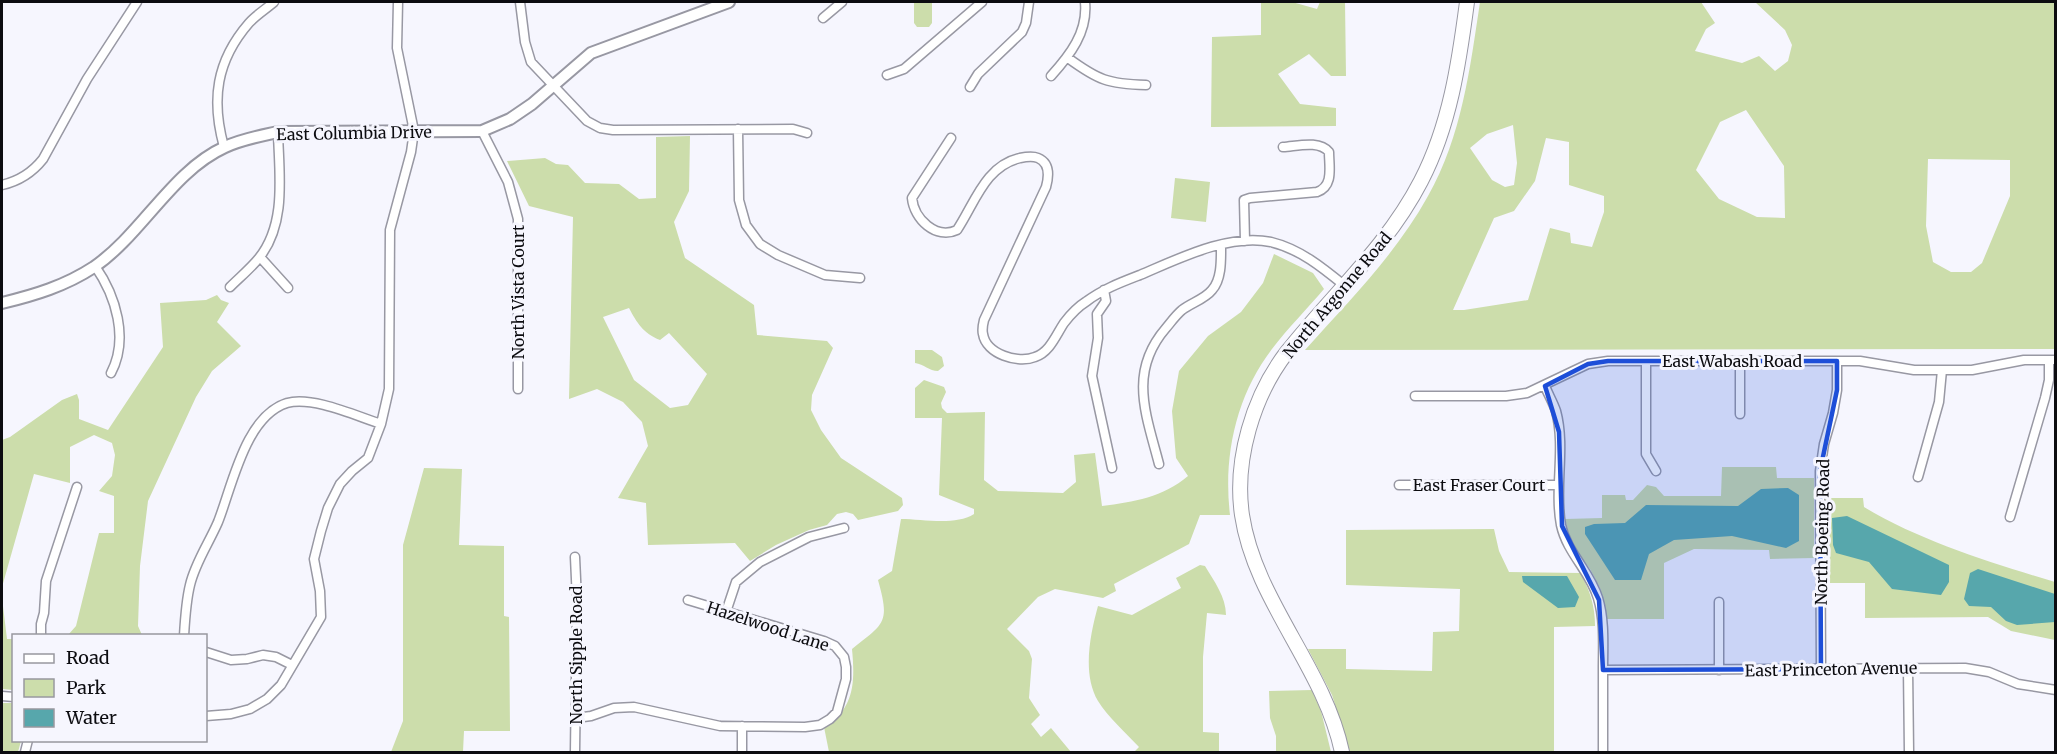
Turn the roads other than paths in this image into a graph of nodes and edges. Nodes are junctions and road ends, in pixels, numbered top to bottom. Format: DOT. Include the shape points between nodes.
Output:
graph roads {
  1 [pos="136,2"];
  2 [pos="274,2"];
  3 [pos="398,2"];
  4 [pos="520,2"];
  5 [pos="729,2"];
  6 [pos="842,2"];
  7 [pos="982,2"];
  8 [pos="1029,2"];
  9 [pos="1085,2"];
  10 [pos="1467,2"];
  11 [pos="823,18"];
  12 [pos="1068,58"];
  13 [pos="887,75"];
  14 [pos="1051,76"];
  15 [pos="1146,85"];
  16 [pos="553,86"];
  17 [pos="970,87"];
  18 [pos="738,129"];
  19 [pos="414,131"];
  20 [pos="482,131"];
  21 [pos="278,132"];
  22 [pos="807,132"];
  23 [pos="951,138"];
  24 [pos="224,147"];
  25 [pos="1283,147"];
  26 [pos="2,185"];
  27 [pos="1245,241"];
  28 [pos="1221,245"];
  29 [pos="260,257"];
  30 [pos="95,266"];
  31 [pos="860,278"];
  32 [pos="1345,286"];
  33 [pos="230,287"];
  34 [pos="288,288"];
  35 [pos="1104,290"];
  36 [pos="2,303"];
  37 [pos="2052,360"];
  38 [pos="1646,361"];
  39 [pos="1740,361"];
  40 [pos="1837,361"];
  41 [pos="1942,370"];
  42 [pos="111,373"];
  43 [pos="1545,386"];
  44 [pos="518,389"];
  45 [pos="1414,396"];
  46 [pos="1740,414"];
  47 [pos="381,424"];
  48 [pos="1159,464"];
  49 [pos="1112,468"];
  50 [pos="1656,471"];
  51 [pos="1918,477"];
  52 [pos="1399,484"];
  53 [pos="1559,485"];
  54 [pos="77,487"];
  55 [pos="2010,517"];
  56 [pos="844,528"];
  57 [pos="575,557"];
  58 [pos="688,600"];
  59 [pos="1719,602"];
  60 [pos="726,612"];
  61 [pos="41,634"];
  62 [pos="184,634"];
  63 [pos="207,652"];
  64 [pos="292,665"];
  65 [pos="1908,668"];
  66 [pos="1821,669"];
  67 [pos="1603,670"];
  68 [pos="1719,670"];
  69 [pos="2055,690"];
  70 [pos="207,716"];
  71 [pos="576,718"];
  72 [pos="742,726"];
  73 [pos="576,753"];
  74 [pos="742,753"];
  75 [pos="1342,753"];
  76 [pos="1603,753"];
  77 [pos="1908,753"];
  1 -- 26 [label="street" via="43,159 23,178"];
  2 -- 24 [label="street" via="250,23 230,51 220,78 217,122"];
  3 -- 19 [label="street" via="397,48"];
  4 -- 16 [label="street" via="531,62"];
  5 -- 16 [label="street, East Columbia Drive" via="591,53"];
  6 -- 11 [label="street"];
  7 -- 13 [label="street" via="904,69"];
  8 -- 17 [label="street" via="1022,32 978,74"];
  9 -- 12 [label="street" via="1085,21"];
  10 -- 32 [label="main road, North Argonne Road" via="1457,76 1422,180 1393,228"];
  12 -- 14 [label="street"];
  12 -- 15 [label="street" via="1107,82"];
  16 -- 18 [label="street" via="587,121 600,128"];
  16 -- 20 [label="street, East Columbia Drive" via="510,119"];
  18 -- 22 [label="street"];
  18 -- 31 [label="street" via="739,200 746,225 760,244 825,275"];
  19 -- 20 [label="street, East Columbia Drive"];
  19 -- 21 [label="street, East Columbia Drive"];
  19 -- 47 [label="street" via="390,230 389,389"];
  20 -- 44 [label="street, North Vista Court" via="508,182 518,219"];
  21 -- 24 [label="street, East Columbia Drive"];
  21 -- 29 [label="street" via="279,207 274,230"];
  23 -- 35 [label="street" via="912,198 917,216 937,232 949,234 957,230 990,174 1003,164 1026,156 1038,158 1048,170 1046,187 984,320 982,333 986,342 999,354 1035,358 1053,342 1065,321"];
  24 -- 30 [label="street, East Columbia Drive" via="196,166"];
  25 -- 27 [label="street" via="1326,148 1329,183 1317,192 1244,200"];
  27 -- 28 [label="street"];
  27 -- 32 [label="street" via="1289,248"];
  28 -- 35 [label="street"];
  28 -- 48 [label="street" via="1217,283 1212,291 1180,312 1161,334 1145,367 1143,404"];
  29 -- 33 [label="street"];
  29 -- 34 [label="street"];
  30 -- 36 [label="street, East Columbia Drive" via="54,289"];
  30 -- 42 [label="street" via="109,288 117,315 119,350"];
  32 -- 75 [label="main road, North Argonne Road" via="1286,353 1263,393 1248,429 1241,496 1252,555 1324,697"];
  35 -- 49 [label="street" via="1106,301 1097,314 1092,376"];
  37 -- 41 [label="street, East Wabash Road"];
  37 -- 55 [label="street" via="2045,398"];
  38 -- 39 [label="street, East Wabash Road"];
  38 -- 43 [label="street, East Wabash Road" via="1588,364"];
  38 -- 50 [label="street" via="1646,454"];
  39 -- 40 [label="street, East Wabash Road"];
  39 -- 46 [label="street"];
  40 -- 41 [label="street, East Wabash Road"];
  40 -- 66 [label="street, North Boeing Road" via="1837,390 1820,471"];
  41 -- 51 [label="street" via="1940,402"];
  43 -- 45 [label="street, East Wabash Road" via="1506,396"];
  43 -- 53 [label="street" via="1556,411 1559,432"];
  47 -- 62 [label="street" via="304,402 275,409 259,426 241,454 218,522 194,571"];
  47 -- 64 [label="street" via="368,458 340,484 328,508 314,559 321,616"];
  52 -- 53 [label="street, East Fraser Court"];
  53 -- 67 [label="street" via="1559,510 1566,541 1599,600"];
  54 -- 61 [label="street" via="46,581"];
  56 -- 60 [label="street" via="809,537 760,562 736,582"];
  57 -- 71 [label="street, North Sipple Road"];
  58 -- 60 [label="street, Hazelwood Lane"];
  59 -- 68 [label="street"];
  60 -- 72 [label="street, Hazelwood Lane" via="824,640 844,657 846,667 837,712 820,725"];
  63 -- 64 [label="street" via="231,660 263,655"];
  64 -- 70 [label="street" via="282,685 267,699 249,709"];
  65 -- 66 [label="street, East Princeton Avenue"];
  65 -- 69 [label="street, East Princeton Avenue" via="1965,668"];
  65 -- 77 [label="street"];
  66 -- 68 [label="street, East Princeton Avenue"];
  67 -- 68 [label="street, East Princeton Avenue"];
  67 -- 76 [label="street"];
  71 -- 72 [label="street" via="634,706 720,726"];
  71 -- 73 [label="street, North Sipple Road"];
  72 -- 74 [label="street"];
}
